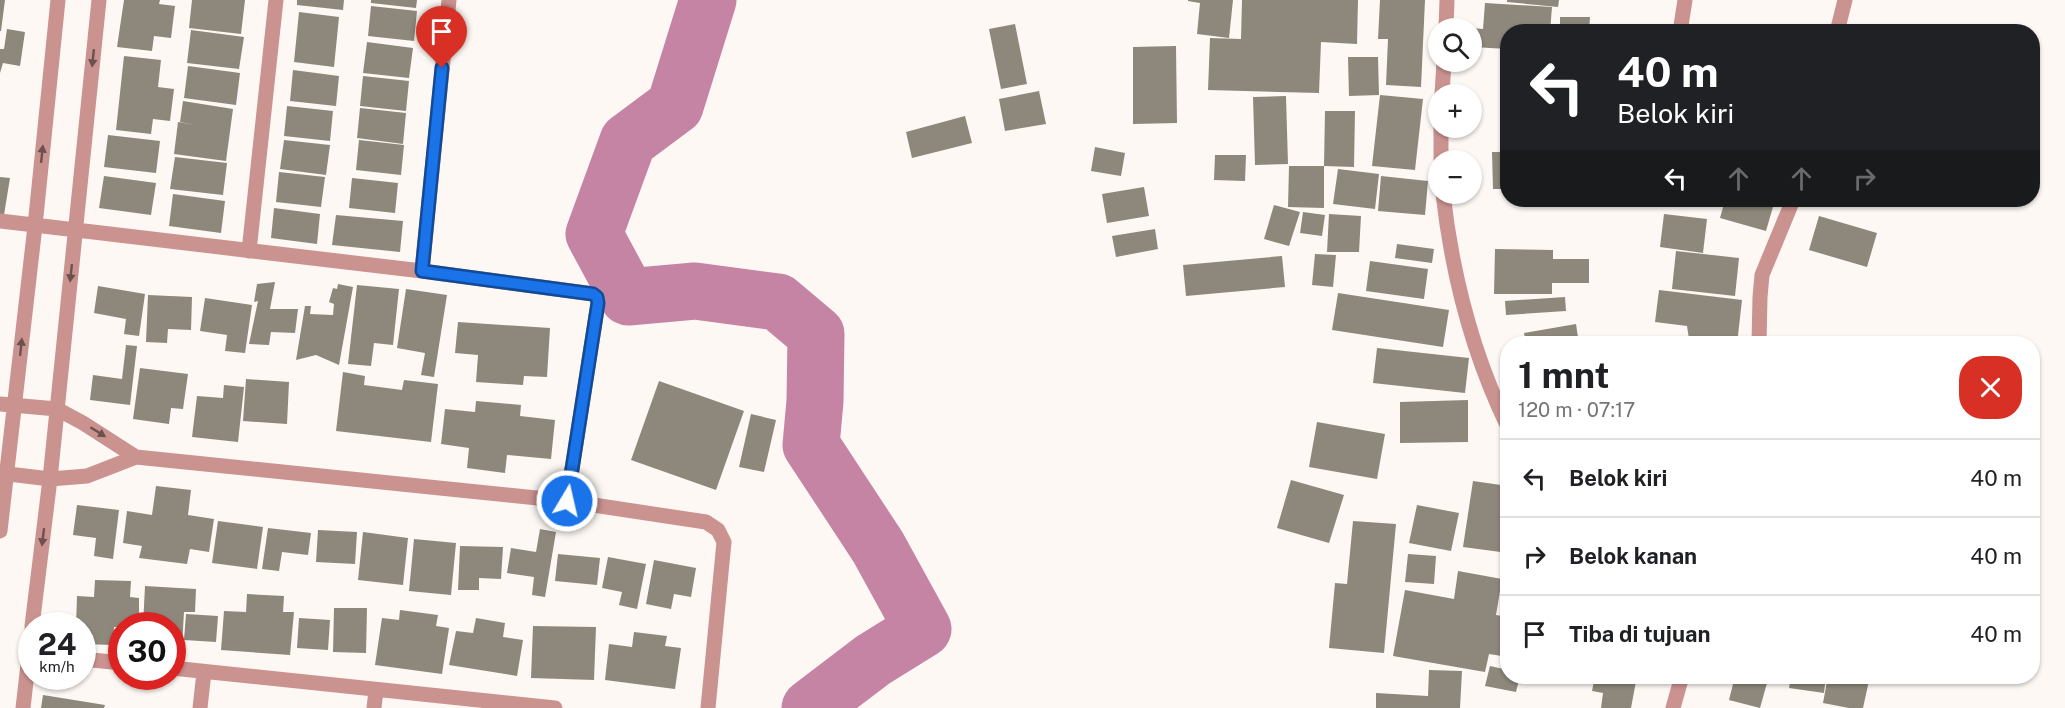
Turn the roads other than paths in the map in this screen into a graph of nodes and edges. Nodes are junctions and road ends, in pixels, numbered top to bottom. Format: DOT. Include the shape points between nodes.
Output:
graph roads {
  1 [pos="58,0"];
  2 [pos="99,0"];
  3 [pos="276,0"];
  4 [pos="449,0"];
  5 [pos="1447,0"];
  6 [pos="1685,0"];
  7 [pos="1845,0"];
  8 [pos="1446,18"];
  9 [pos="1681,24"];
  10 [pos="1839,24"];
  11 [pos="1444,204"];
  12 [pos="1790,207"];
  13 [pos="0,221"];
  14 [pos="35,226"];
  15 [pos="75,230"];
  16 [pos="249,251"];
  17 [pos="422,271"];
  18 [pos="1759,336"];
  19 [pos="7,405"];
  20 [pos="57,409"];
  21 [pos="1500,410"];
  22 [pos="136,457"];
  23 [pos="3,474"];
  24 [pos="50,479"];
  25 [pos="567,501"];
  26 [pos="0,531"];
  27 [pos="34,612"];
  28 [pos="186,670"];
  29 [pos="204,672"];
  30 [pos="1680,684"];
  31 [pos="25,690"];
  32 [pos="376,690"];
  33 [pos="23,708"];
  34 [pos="200,708"];
  35 [pos="374,708"];
  36 [pos="553,708"];
  37 [pos="708,708"];
  38 [pos="1673,708"];
  14 -- 1 [label="street, one-way"];
  2 -- 15 [label="street, one-way"];
  3 -- 16 [label="street"];
  4 -- 17 [label="street"];
  5 -- 8 [label="street"];
  6 -- 9 [label="street"];
  7 -- 10 [label="street"];
  11 -- 21 [label="street" via="1459,284 1483,372"];
  12 -- 18 [label="street" via="1762,275"];
  13 -- 14 [label="street"];
  14 -- 15 [label="street"];
  19 -- 14 [label="street, one-way"];
  15 -- 16 [label="street"];
  15 -- 20 [label="street, one-way"];
  16 -- 17 [label="street"];
  17 -- 25 [label="street" via="597,297"];
  19 -- 20 [label="street"];
  19 -- 23 [label="street"];
  20 -- 22 [label="street, one-way"];
  20 -- 24 [label="street"];
  22 -- 24 [label="street" via="87,476"];
  22 -- 25 [label="street"];
  23 -- 24 [label="street"];
  23 -- 26 [label="street"];
  24 -- 27 [label="street, one-way"];
  25 -- 37 [label="street" via="706,522 718,530 724,542"];
  28 -- 29 [label="street"];
  29 -- 32 [label="street"];
  29 -- 34 [label="street"];
  30 -- 38 [label="street"];
  31 -- 33 [label="street"];
  32 -- 35 [label="street"];
  32 -- 36 [label="street"];
}
